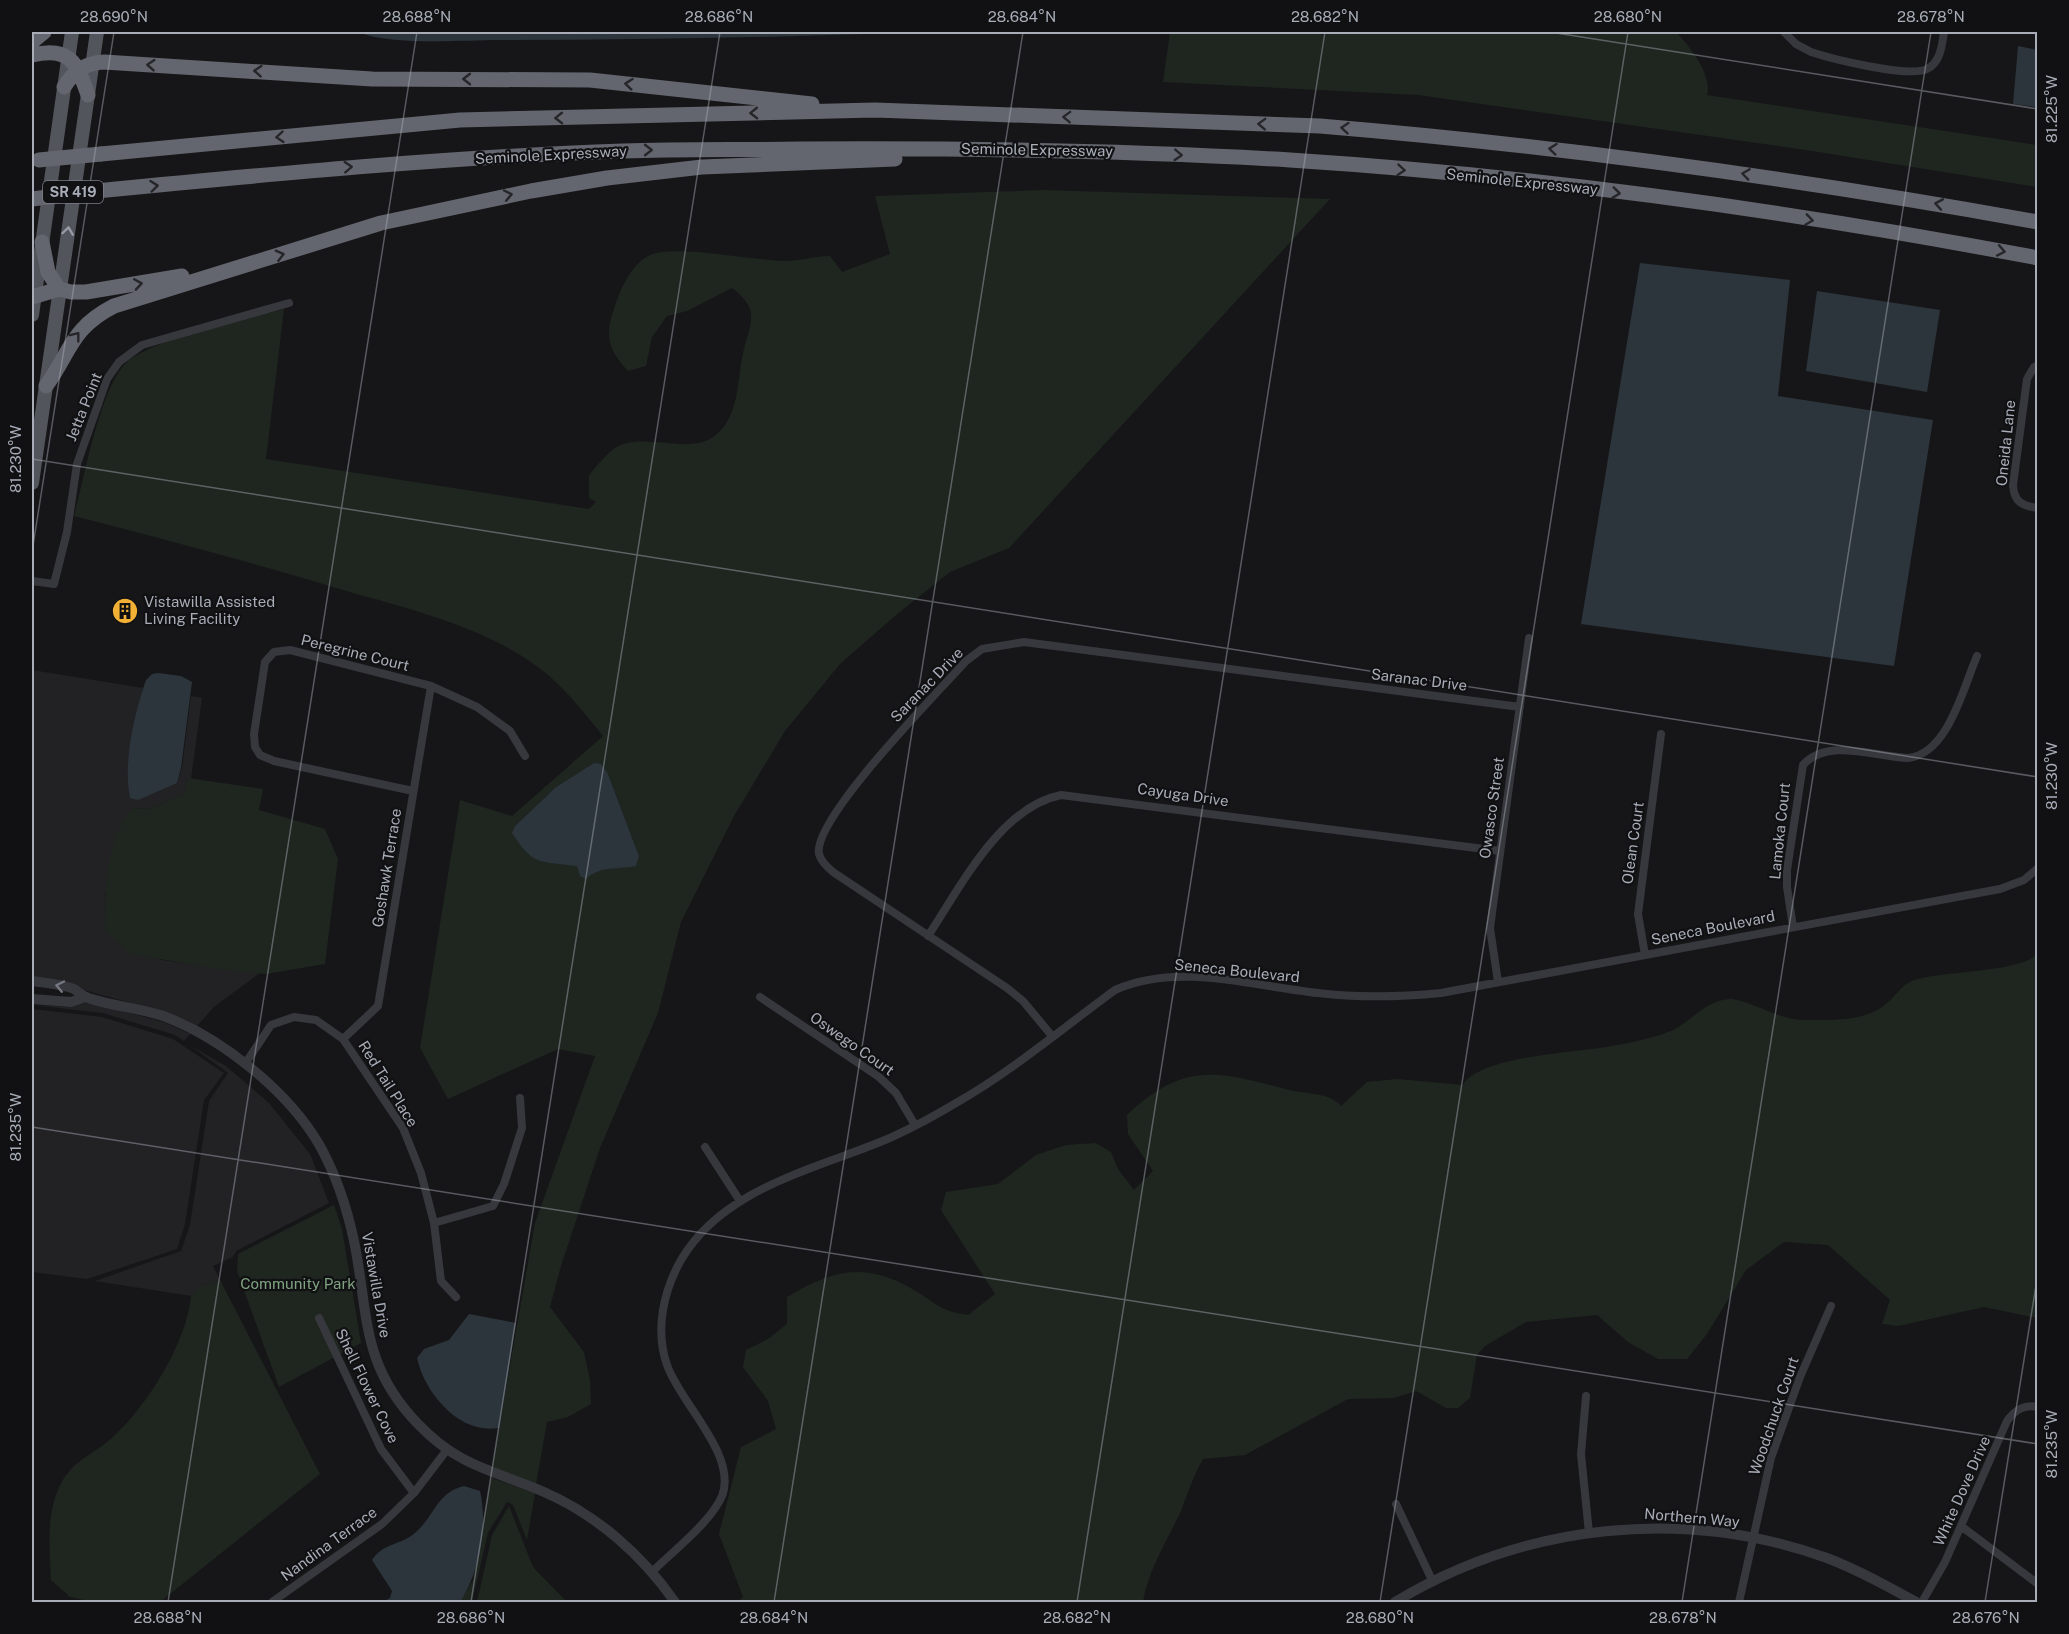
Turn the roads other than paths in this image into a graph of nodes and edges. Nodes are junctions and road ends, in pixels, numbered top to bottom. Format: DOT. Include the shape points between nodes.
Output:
graph roads {
  1 [pos="44,32"];
  2 [pos="72,32"];
  3 [pos="97,32"];
  4 [pos="1784,32"];
  5 [pos="1944,32"];
  6 [pos="32,42"];
  7 [pos="32,55"];
  8 [pos="69,56"];
  9 [pos="86,66"];
  10 [pos="64,87"];
  11 [pos="88,94"];
  12 [pos="875,110"];
  13 [pos="1119,152"];
  14 [pos="35,161"];
  15 [pos="32,199"];
  16 [pos="2037,222"];
  17 [pos="42,242"];
  18 [pos="2037,258"];
  19 [pos="251,262"];
  20 [pos="59,289"];
  21 [pos="33,296"];
  22 [pos="289,303"];
  23 [pos="32,315"];
  24 [pos="2036,366"];
  25 [pos="46,386"];
  26 [pos="32,483"];
  27 [pos="2037,508"];
  28 [pos="32,581"];
  29 [pos="1529,638"];
  30 [pos="1977,656"];
  31 [pos="431,686"];
  32 [pos="1520,706"];
  33 [pos="1661,734"];
  34 [pos="525,756"];
  35 [pos="413,791"];
  36 [pos="1500,851"];
  37 [pos="2037,868"];
  38 [pos="1793,927"];
  39 [pos="928,936"];
  40 [pos="1645,955"];
  41 [pos="32,981"];
  42 [pos="1498,982"];
  43 [pos="86,997"];
  44 [pos="760,997"];
  45 [pos="32,999"];
  46 [pos="1052,1036"];
  47 [pos="343,1039"];
  48 [pos="245,1064"];
  49 [pos="520,1098"];
  50 [pos="915,1125"];
  51 [pos="705,1147"];
  52 [pos="740,1201"];
  53 [pos="434,1223"];
  54 [pos="456,1297"];
  55 [pos="1831,1306"];
  56 [pos="319,1318"];
  57 [pos="1586,1396"];
  58 [pos="2037,1407"];
  59 [pos="446,1450"];
  60 [pos="414,1493"];
  61 [pos="1396,1504"];
  62 [pos="1961,1526"];
  63 [pos="1589,1533"];
  64 [pos="1752,1538"];
  65 [pos="652,1572"];
  66 [pos="1432,1580"];
  67 [pos="2037,1584"];
  68 [pos="272,1602"];
  69 [pos="675,1602"];
  70 [pos="1395,1602"];
  71 [pos="1739,1602"];
  72 [pos="1916,1602"];
  73 [pos="1922,1602"];
  1 -- 6 [label="highway"];
  2 -- 8 [label="main road, SR 419"];
  3 -- 9 [label="main road"];
  4 -- 5 [label="street" via="1811,52 1909,72 1928,69 1935,62"];
  7 -- 8 [label="highway" via="55,52"];
  8 -- 9 [label="highway"];
  8 -- 10 [label="main road, SR 419"];
  9 -- 10 [label="highway"];
  9 -- 11 [label="highway"];
  12 -- 9 [label="highway, one-way" via="591,80 372,79"];
  10 -- 17 [label="main road, SR 419"];
  20 -- 11 [label="main road, SR 419, one-way"];
  12 -- 14 [label="highway, one-way, bridge" via="460,120"];
  16 -- 12 [label="highway, one-way" via="1834,186 1598,154 1371,130"];
  15 -- 13 [label="highway, Seminole Expressway, one-way, bridge" via="324,168 625,151 990,148"];
  13 -- 18 [label="highway, Seminole Expressway, one-way" via="1343,164 1676,200"];
  19 -- 13 [label="highway, one-way" via="363,237 433,218 451,209 563,185 702,167 896,159 1088,158"];
  17 -- 20 [label="highway" via="48,272"];
  17 -- 21 [label="main road, SR 419"];
  20 -- 19 [label="highway, one-way" via="76,293 118,288"];
  25 -- 19 [label="highway, one-way" via="76,335 107,310"];
  20 -- 21 [label="highway"];
  20 -- 25 [label="main road"];
  21 -- 23 [label="main road, SR 419"];
  22 -- 28 [label="street, Jetta Point" via="142,345 119,362 107,380 77,464 54,584"];
  24 -- 27 [label="street, Oneida Lane" via="2026,379 2013,485 2014,496 2021,504"];
  25 -- 26 [label="main road"];
  29 -- 32 [label="street, Owasco Street"];
  30 -- 38 [label="street, Lamoka Court" via="1944,733 1930,751 1908,758 1822,750 1803,765 1787,870"];
  31 -- 34 [label="street, Peregrine Court" via="477,707 510,731"];
  31 -- 35 [label="street, Goshawk Terrace"];
  31 -- 35 [label="street, Peregrine Court" via="290,650 274,652 265,662 254,734 260,754 274,761"];
  32 -- 36 [label="street, Owasco Street"];
  32 -- 39 [label="street, Saranac Drive" via="1024,642 982,649 966,661 876,758 835,814 820,843 819,854 833,872"];
  33 -- 40 [label="street, Olean Court" via="1639,906"];
  35 -- 47 [label="street, Goshawk Terrace" via="378,1006"];
  36 -- 39 [label="street, Cayuga Drive" via="1061,795 1034,803 1006,826"];
  36 -- 42 [label="street, Owasco Street" via="1490,928"];
  37 -- 38 [label="street, Seneca Boulevard" via="2024,880 2000,889"];
  38 -- 40 [label="street, Seneca Boulevard"];
  39 -- 46 [label="street, Saranac Drive" via="1007,988"];
  40 -- 42 [label="street, Seneca Boulevard"];
  43 -- 41 [label="street, Vistawilla Drive, one-way" via="73,989"];
  42 -- 46 [label="street, Seneca Boulevard" via="1441,993 1360,997 1188,976 1157,977 1136,980 1115,990"];
  43 -- 45 [label="street, Vistawilla Drive" via="70,1002"];
  43 -- 48 [label="street, Vistawilla Drive" via="166,1017 211,1040"];
  44 -- 50 [label="street, Oswego Court" via="879,1077 896,1093"];
  46 -- 50 [label="street, Seneca Boulevard" via="958,1102"];
  47 -- 48 [label="street, Red Tail Place" via="316,1020 294,1017 271,1025"];
  47 -- 53 [label="street, Red Tail Place" via="403,1128 421,1173"];
  48 -- 59 [label="street, Vistawilla Drive" via="303,1121 319,1145 346,1208 368,1340 398,1400"];
  49 -- 53 [label="street" via="522,1128 493,1206"];
  50 -- 52 [label="street, Seneca Boulevard"];
  51 -- 52 [label="street"];
  52 -- 65 [label="street, Seneca Boulevard" via="694,1239 668,1288 664,1304 667,1364 719,1456 724,1474 722,1495 709,1516"];
  53 -- 54 [label="street, Red Tail Place" via="441,1281"];
  55 -- 64 [label="street, Woodchuck Court" via="1782,1423"];
  56 -- 60 [label="street, Shell Flower Cove" via="381,1449"];
  57 -- 63 [label="street" via="1581,1454"];
  58 -- 62 [label="street, White Dove Drive" via="2015,1411 2007,1421"];
  59 -- 60 [label="street, Nandina Terrace"];
  59 -- 65 [label="street, Vistawilla Drive" via="480,1469 546,1493 585,1515 617,1538"];
  60 -- 68 [label="street, Nandina Terrace" via="382,1524"];
  61 -- 66 [label="street"];
  62 -- 67 [label="street"];
  62 -- 73 [label="street, White Dove Drive"];
  63 -- 64 [label="street, Northern Way" via="1682,1529"];
  63 -- 66 [label="street, Northern Way" via="1507,1550"];
  64 -- 71 [label="street, Woodchuck Court"];
  64 -- 72 [label="street, Northern Way" via="1826,1558"];
  65 -- 69 [label="street, Vistawilla Drive"];
  66 -- 70 [label="street, Northern Way"];
}
